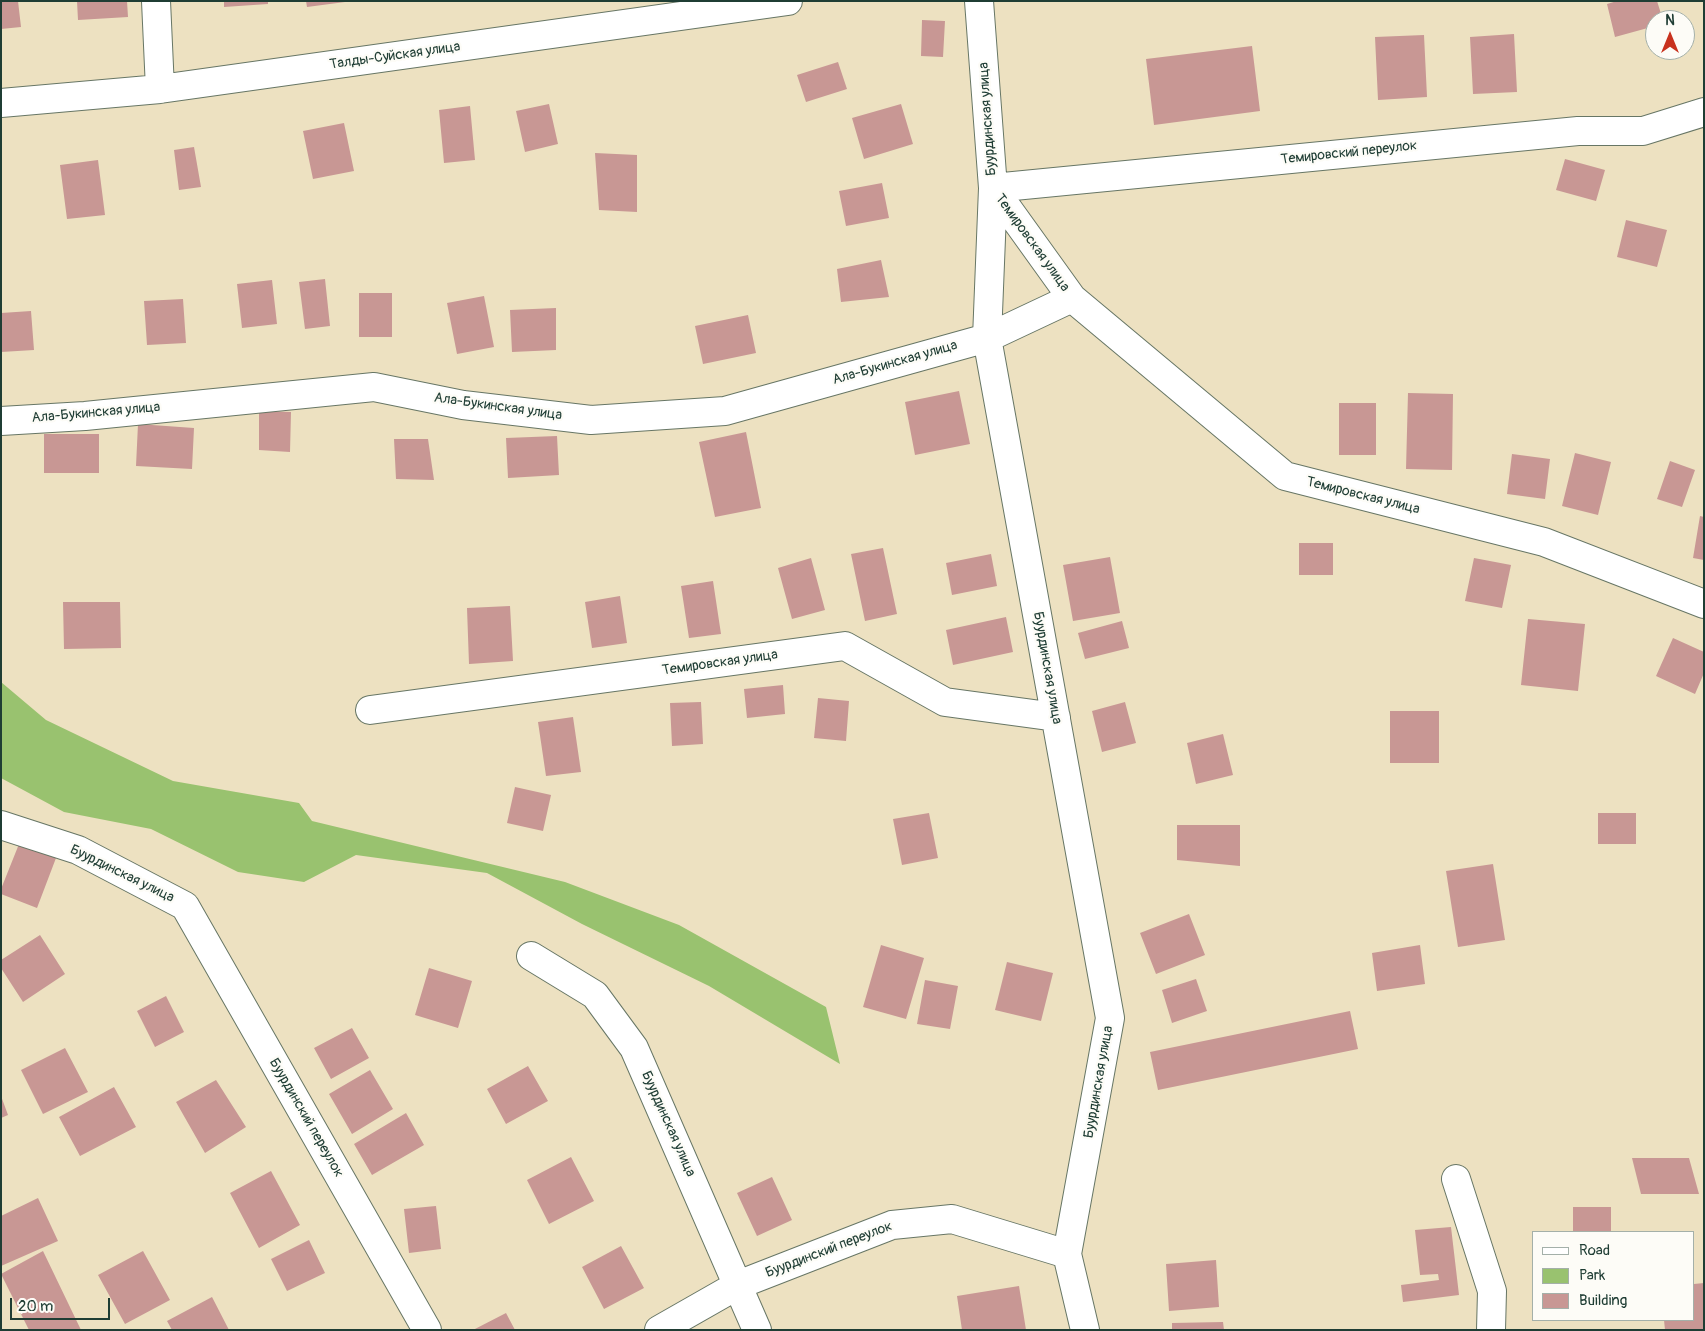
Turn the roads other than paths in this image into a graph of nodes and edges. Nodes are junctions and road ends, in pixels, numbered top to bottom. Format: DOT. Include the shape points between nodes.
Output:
graph roads {
  1 [pos="156,1"];
  2 [pos="788,1"];
  3 [pos="979,1"];
  4 [pos="160,89"];
  5 [pos="1,104"];
  6 [pos="1704,112"];
  7 [pos="993,188"];
  8 [pos="1072,298"];
  9 [pos="987,338"];
  10 [pos="1,421"];
  11 [pos="1704,604"];
  12 [pos="370,710"];
  13 [pos="1056,717"];
  14 [pos="1,825"];
  15 [pos="185,906"];
  16 [pos="531,956"];
  17 [pos="1456,1178"];
  18 [pos="1067,1254"];
  19 [pos="738,1285"];
  20 [pos="428,1330"];
  21 [pos="659,1330"];
  22 [pos="757,1330"];
  23 [pos="1085,1330"];
  24 [pos="1491,1330"];
  1 -- 4 [label="street"];
  2 -- 4 [label="street, Талды-Суйская улица"];
  3 -- 7 [label="street, Буурдинская улица"];
  4 -- 5 [label="street, Талды-Суйская улица"];
  6 -- 7 [label="street, Темировский переулок" via="1642,131 1578,131"];
  7 -- 8 [label="street, Темировская улица"];
  7 -- 9 [label="street, Буурдинская улица"];
  8 -- 9 [label="street, Темировская улица"];
  8 -- 11 [label="street, Темировская улица" via="1286,476 1544,542"];
  9 -- 10 [label="street, Ала-Букинская улица" via="725,411 591,420 463,405 374,387 85,416"];
  9 -- 13 [label="street, Буурдинская улица"];
  12 -- 13 [label="street, Темировская улица" via="845,646 945,702"];
  13 -- 18 [label="street, Буурдинская улица" via="1110,1018"];
  14 -- 15 [label="street, Буурдинская улица" via="78,850"];
  15 -- 20 [label="street, Буурдинский переулок"];
  16 -- 19 [label="street, Буурдинская улица" via="595,995 634,1048"];
  17 -- 24 [label="street" via="1492,1291"];
  18 -- 19 [label="street, Буурдинский переулок" via="952,1219 892,1225"];
  18 -- 23 [label="street, Буурдинская улица"];
  19 -- 21 [label="street, Буурдинский переулок"];
  19 -- 22 [label="street, Буурдинская улица"];
}
